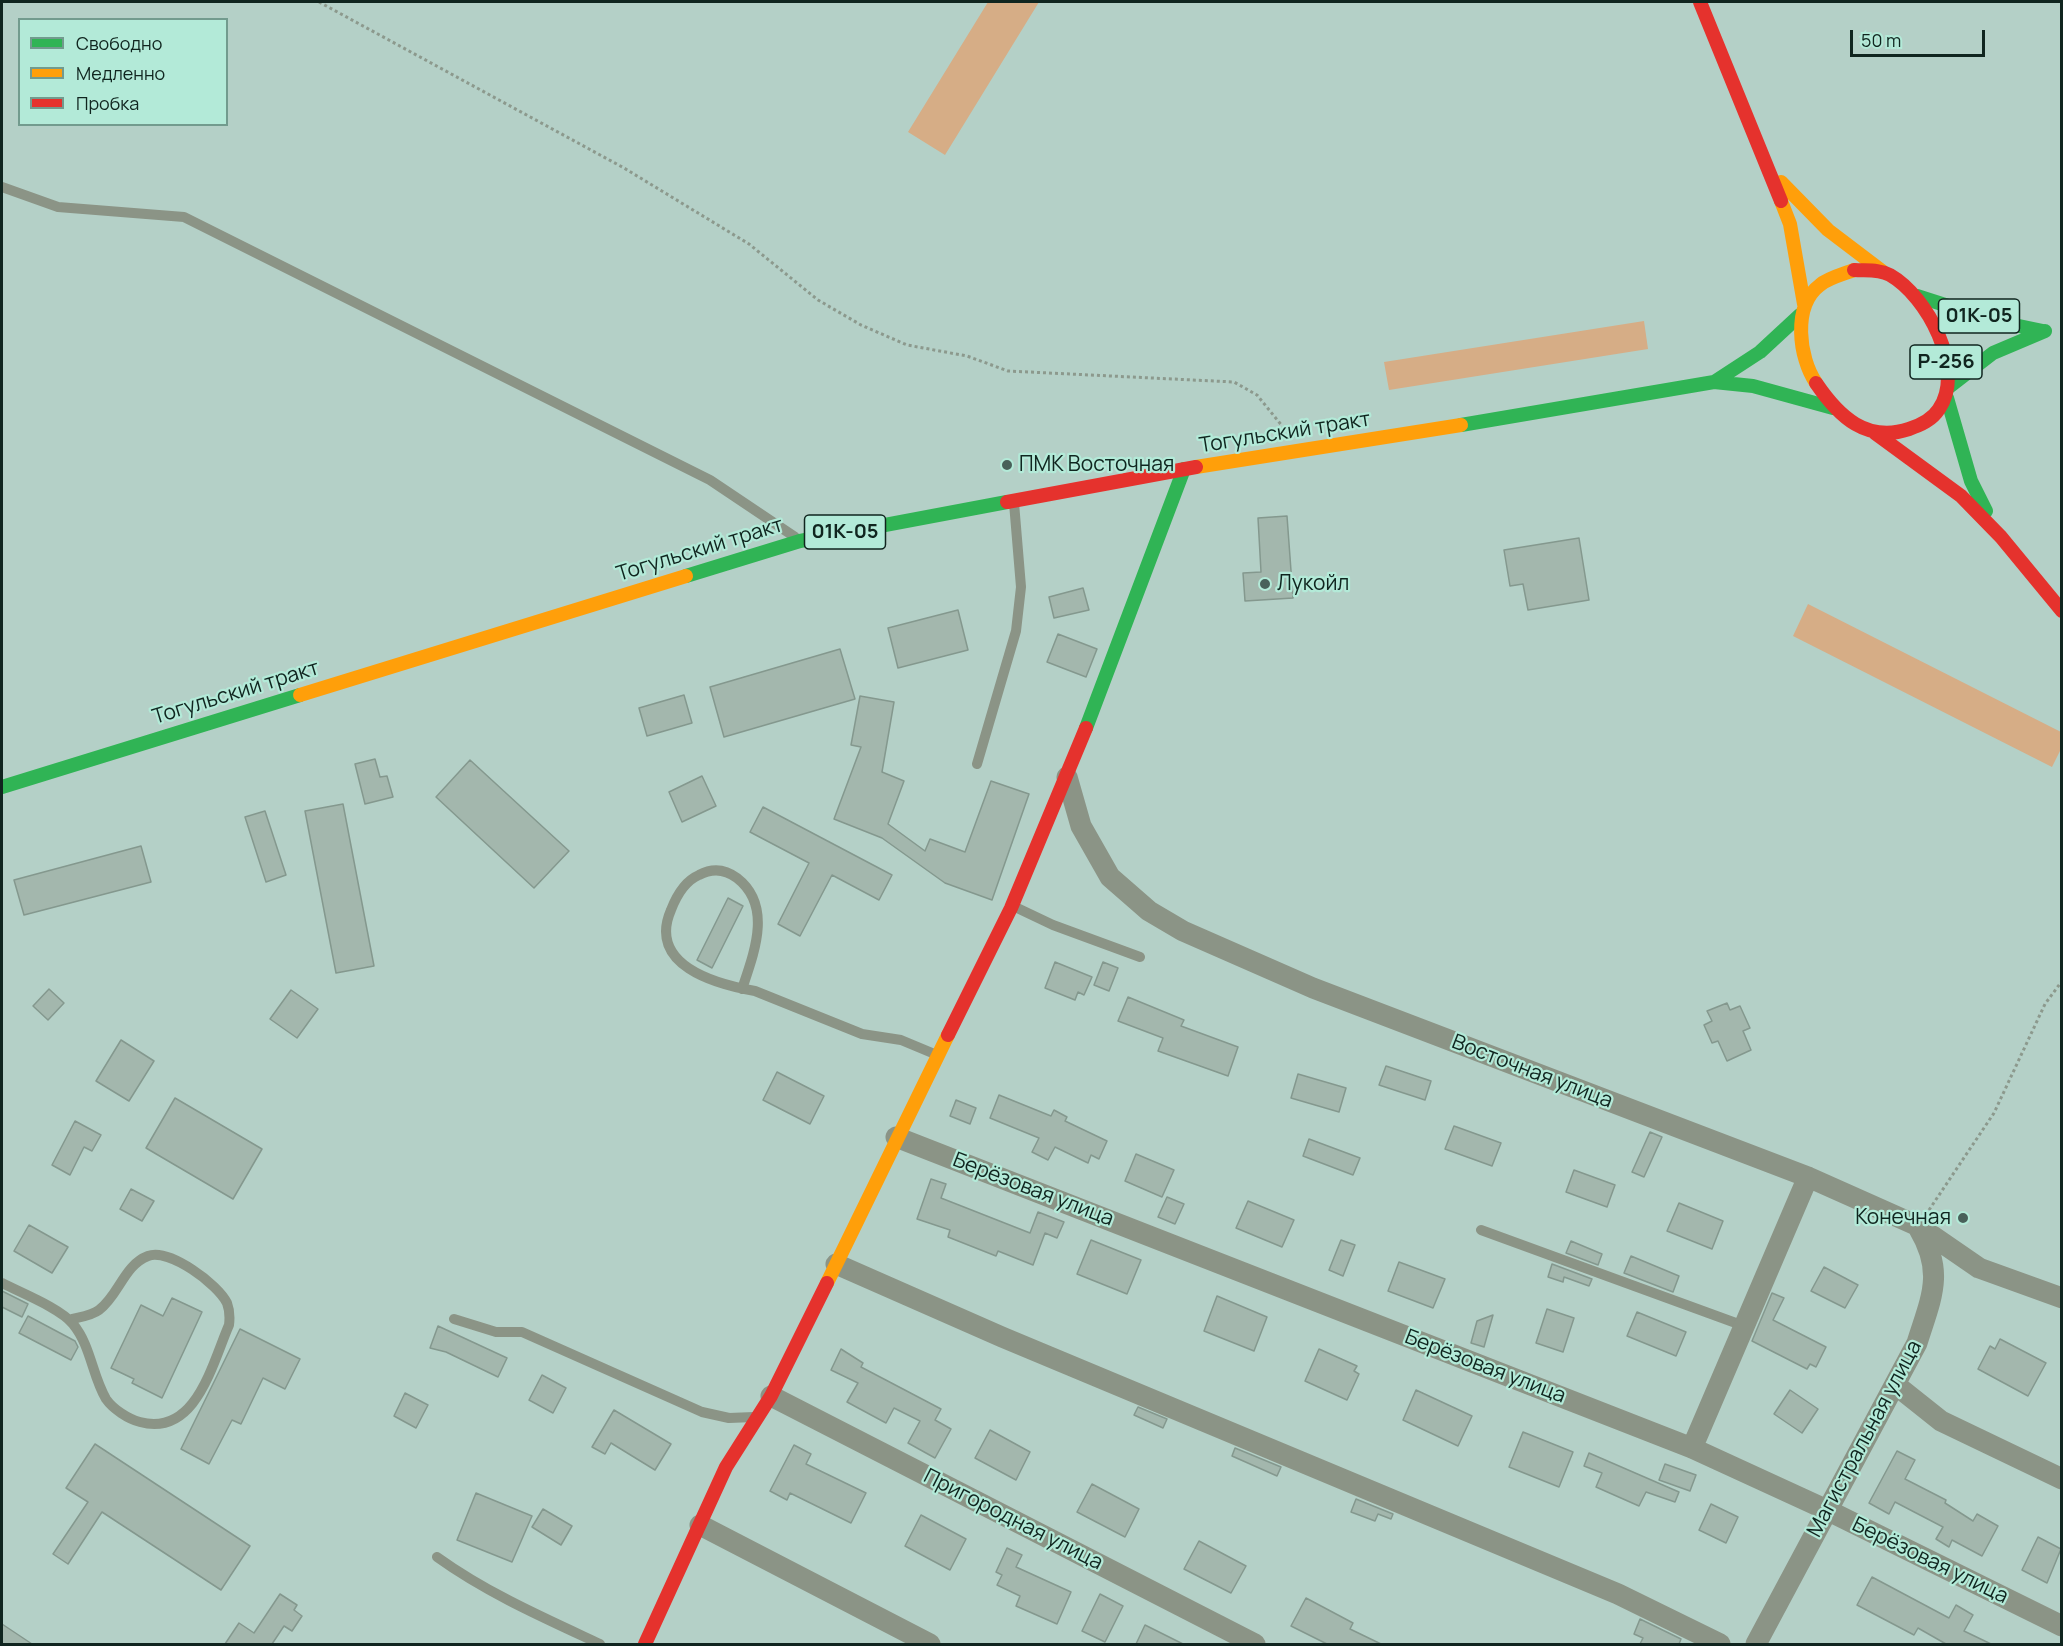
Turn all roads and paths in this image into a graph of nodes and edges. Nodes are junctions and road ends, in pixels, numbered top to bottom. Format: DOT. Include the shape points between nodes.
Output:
graph roads {
  1 [pos="319,2"];
  2 [pos="1700,2"];
  3 [pos="1768,167"];
  4 [pos="2,187"];
  5 [pos="1882,271"];
  6 [pos="1917,296"];
  7 [pos="1802,309"];
  8 [pos="2061,328"];
  9 [pos="2043,331"];
  10 [pos="1713,382"];
  11 [pos="1948,392"];
  12 [pos="1833,408"];
  13 [pos="1875,433"];
  14 [pos="1292,451"];
  15 [pos="1184,469"];
  16 [pos="1014,501"];
  17 [pos="1998,534"];
  18 [pos="800,541"];
  19 [pos="2061,610"];
  20 [pos="977,764"];
  21 [pos="1067,777"];
  22 [pos="2,787"];
  23 [pos="1012,906"];
  24 [pos="1140,957"];
  25 [pos="2061,981"];
  26 [pos="742,989"];
  27 [pos="938,1055"];
  28 [pos="896,1137"];
  29 [pos="1808,1177"];
  30 [pos="1918,1226"];
  31 [pos="1481,1230"];
  32 [pos="836,1264"];
  33 [pos="2,1282"];
  34 [pos="2061,1298"];
  35 [pos="454,1319"];
  36 [pos="69,1320"];
  37 [pos="1744,1326"];
  38 [pos="1897,1386"];
  39 [pos="771,1396"];
  40 [pos="758,1417"];
  41 [pos="1692,1448"];
  42 [pos="2061,1479"];
  43 [pos="1827,1510"];
  44 [pos="700,1525"];
  45 [pos="437,1557"];
  46 [pos="2061,1626"];
  47 [pos="600,1644"];
  48 [pos="645,1644"];
  49 [pos="930,1644"];
  50 [pos="1255,1644"];
  51 [pos="1720,1644"];
  52 [pos="1756,1644"];
  1 -- 14 [label="path" via="624,168 749,244 818,300 861,324 907,345 967,356 1008,371 1234,382 1257,395 1281,421"];
  2 -- 3 [label="main road, Р-256"];
  3 -- 5 [label="main road, Р-256" via="1816,221"];
  3 -- 7 [label="main road, Р-256" via="1790,224"];
  4 -- 18 [label="lane" via="58,207 184,217 710,480"];
  5 -- 6 [label="main road, Р-256"];
  5 -- 7 [label="main road" via="1836,273 1819,284"];
  6 -- 9 [label="main road, 01К-05" via="1995,321"];
  6 -- 11 [label="main road, Р-256" via="1943,345"];
  7 -- 10 [label="main road, 01К-05" via="1772,344 1744,366"];
  7 -- 12 [label="main road, Р-256" via="1800,343 1805,364"];
  8 -- 9 [label="main road, 01К-05"];
  9 -- 11 [label="main road, 01К-05" via="1978,359"];
  10 -- 12 [label="main road, 01К-05" via="1754,386"];
  10 -- 14 [label="main road, Тогульский тракт / 01К-05"];
  11 -- 13 [label="main road, Р-256" via="1928,422 1914,431"];
  11 -- 17 [label="main road, Р-256" via="1971,481"];
  12 -- 13 [label="main road, Р-256" via="1854,425"];
  13 -- 17 [label="main road, Р-256" via="1935,474"];
  14 -- 15 [label="main road, Тогульский тракт / 01К-05"];
  15 -- 16 [label="main road, Тогульский тракт / 01К-05"];
  15 -- 21 [label="main road"];
  16 -- 18 [label="main road, Тогульский тракт / 01К-05"];
  16 -- 20 [label="lane" via="1021,587 1016,631"];
  17 -- 19 [label="main road, Р-256"];
  18 -- 22 [label="main road, Тогульский тракт / 01К-05"];
  21 -- 23 [label="main road"];
  21 -- 29 [label="street, Восточная улица" via="1081,826 1110,877 1149,911 1183,931 1313,988"];
  23 -- 24 [label="lane"];
  23 -- 27 [label="main road"];
  25 -- 30 [label="path" via="2045,1004 1994,1113"];
  26 -- 26 [label="lane" via="693,973 670,948 665,934 667,919 682,888 696,875 711,870 732,875 745,884 757,908 756,948"];
  26 -- 27 [label="lane" via="862,1034 901,1040"];
  27 -- 28 [label="main road"];
  28 -- 32 [label="main road"];
  28 -- 41 [label="street, Берёзовая улица"];
  29 -- 30 [label="street, Восточная улица"];
  29 -- 37 [label="street"];
  30 -- 34 [label="street, Восточная улица" via="1979,1268"];
  30 -- 38 [label="street, Магистральная улица" via="1935,1263 1934,1281 1917,1343"];
  31 -- 37 [label="lane"];
  32 -- 39 [label="main road"];
  32 -- 51 [label="street" via="1618,1594"];
  33 -- 36 [label="lane"];
  35 -- 40 [label="lane" via="496,1332 522,1332 702,1412 729,1418"];
  36 -- 36 [label="lane" via="85,1345 108,1402 134,1420 162,1424 188,1411 229,1325 230,1314 227,1302 212,1284 195,1271 157,1254 129,1269 101,1309"];
  37 -- 41 [label="street"];
  38 -- 42 [label="street" via="1941,1421"];
  38 -- 43 [label="street, Магистральная улица"];
  39 -- 40 [label="main road"];
  39 -- 50 [label="street, Пригородная улица"];
  40 -- 44 [label="main road" via="726,1467"];
  41 -- 43 [label="street, Берёзовая улица"];
  43 -- 46 [label="street, Берёзовая улица"];
  43 -- 52 [label="street, Магистральная улица"];
  44 -- 48 [label="main road"];
  44 -- 49 [label="street"];
  45 -- 47 [label="lane" via="488,1590"];
}
